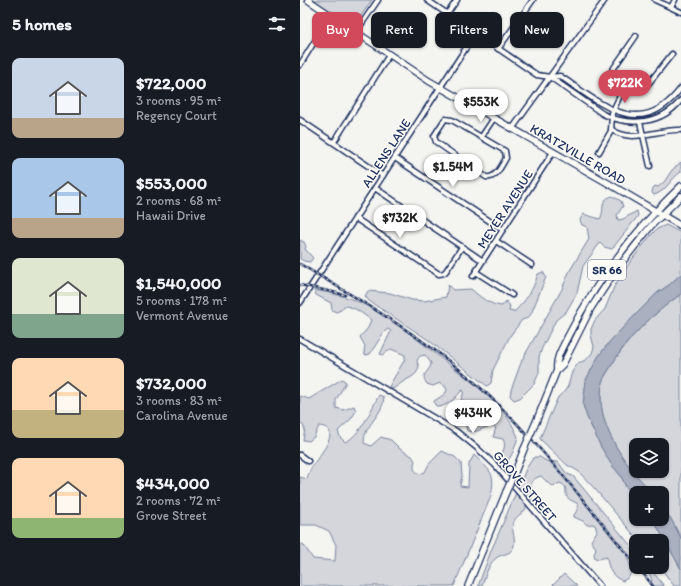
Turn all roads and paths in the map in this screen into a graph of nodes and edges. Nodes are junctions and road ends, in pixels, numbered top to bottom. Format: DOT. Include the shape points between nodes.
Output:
graph roads {
  1 [pos="308,0"];
  2 [pos="378,0"];
  3 [pos="427,0"];
  4 [pos="456,0"];
  5 [pos="533,0"];
  6 [pos="605,0"];
  7 [pos="655,0"];
  8 [pos="675,0"];
  9 [pos="671,7"];
  10 [pos="326,12"];
  11 [pos="444,12"];
  12 [pos="448,12"];
  13 [pos="681,12"];
  14 [pos="363,22"];
  15 [pos="636,36"];
  16 [pos="363,37"];
  17 [pos="312,46"];
  18 [pos="466,48"];
  19 [pos="498,49"];
  20 [pos="672,54"];
  21 [pos="389,55"];
  22 [pos="300,65"];
  23 [pos="550,77"];
  24 [pos="624,87"];
  25 [pos="440,88"];
  26 [pos="681,88"];
  27 [pos="681,100"];
  28 [pos="613,111"];
  29 [pos="494,118"];
  30 [pos="612,118"];
  31 [pos="300,120"];
  32 [pos="640,122"];
  33 [pos="512,129"];
  34 [pos="611,130"];
  35 [pos="681,130"];
  36 [pos="643,135"];
  37 [pos="482,136"];
  38 [pos="334,142"];
  39 [pos="554,152"];
  40 [pos="599,152"];
  41 [pos="394,158"];
  42 [pos="650,166"];
  43 [pos="383,176"];
  44 [pos="681,186"];
  45 [pos="375,188"];
  46 [pos="681,196"];
  47 [pos="655,211"];
  48 [pos="662,214"];
  49 [pos="355,218"];
  50 [pos="681,226"];
  51 [pos="503,230"];
  52 [pos="496,241"];
  53 [pos="462,247"];
  54 [pos="483,261"];
  55 [pos="532,265"];
  56 [pos="476,272"];
  57 [pos="473,276"];
  58 [pos="512,295"];
  59 [pos="300,303"];
  60 [pos="300,339"];
  61 [pos="557,370"];
  62 [pos="300,455"];
  63 [pos="308,461"];
  64 [pos="468,586"];
  65 [pos="600,586"];
  1 -- 10 [label="main road, KRATZVILLE ROAD"];
  2 -- 14 [label="street"];
  3 -- 11 [label="street"];
  4 -- 12 [label="street"];
  5 -- 19 [label="street"];
  6 -- 23 [label="street"];
  7 -- 9 [label="street"];
  8 -- 9 [label="street"];
  9 -- 13 [label="street"];
  15 -- 24 [label="street" via="609,75"];
  16 -- 21 [label="main road, KRATZVILLE ROAD"];
  17 -- 22 [label="street"];
  18 -- 25 [label="street, ALLENS LANE"];
  19 -- 23 [label="street" via="537,75"];
  20 -- 24 [label="street" via="649,83"];
  21 -- 25 [label="main road, KRATZVILLE ROAD"];
  21 -- 38 [label="street"];
  23 -- 28 [label="street" via="560,76"];
  23 -- 30 [label="street"];
  23 -- 33 [label="street"];
  24 -- 28 [label="street"];
  25 -- 29 [label="main road, KRATZVILLE ROAD"];
  25 -- 41 [label="street, ALLENS LANE"];
  26 -- 28 [label="street" via="667,104 652,112 629,115"];
  27 -- 32 [label="street" via="667,113"];
  28 -- 30 [label="street"];
  29 -- 33 [label="main road, KRATZVILLE ROAD"];
  29 -- 37 [label="street"];
  30 -- 32 [label="street"];
  30 -- 34 [label="street"];
  31 -- 38 [label="street"];
  32 -- 36 [label="street"];
  33 -- 39 [label="main road, KRATZVILLE ROAD"];
  34 -- 36 [label="street" via="624,135"];
  34 -- 40 [label="street"];
  35 -- 36 [label="street"];
  36 -- 42 [label="street"];
  37 -- 37 [label="street" via="447,119 443,121 434,137 437,143 486,177 490,177 496,174 506,155 504,150"];
  38 -- 43 [label="street"];
  39 -- 47 [label="main road, KRATZVILLE ROAD"];
  39 -- 51 [label="street, MEYER AVENUE"];
  41 -- 43 [label="street, ALLENS LANE"];
  41 -- 51 [label="street"];
  43 -- 45 [label="street, ALLENS LANE"];
  44 -- 47 [label="main road, SR 66"];
  45 -- 49 [label="street, ALLENS LANE"];
  45 -- 53 [label="street"];
  46 -- 48 [label="main road, SR 66"];
  47 -- 48 [label="main road, KRATZVILLE ROAD"];
  47 -- 61 [label="main road, SR 66" via="623,248 593,291 558,357"];
  48 -- 50 [label="main road, KRATZVILLE ROAD"];
  48 -- 61 [label="main road, SR 66" via="608,281 581,326 563,364"];
  49 -- 53 [label="street" via="438,273 446,271"];
  49 -- 59 [label="street, ALLENS LANE"];
  51 -- 52 [label="street, MEYER AVENUE"];
  52 -- 54 [label="street, MEYER AVENUE"];
  52 -- 55 [label="street"];
  53 -- 54 [label="street"];
  54 -- 56 [label="street, MEYER AVENUE"];
  56 -- 57 [label="street, MEYER AVENUE"];
  56 -- 58 [label="street"];
  60 -- 65 [label="street, GROVE STREET" via="456,431 477,448 495,465"];
  61 -- 64 [label="main road, SR 66, bridge"];
  62 -- 63 [label="street"];
}
